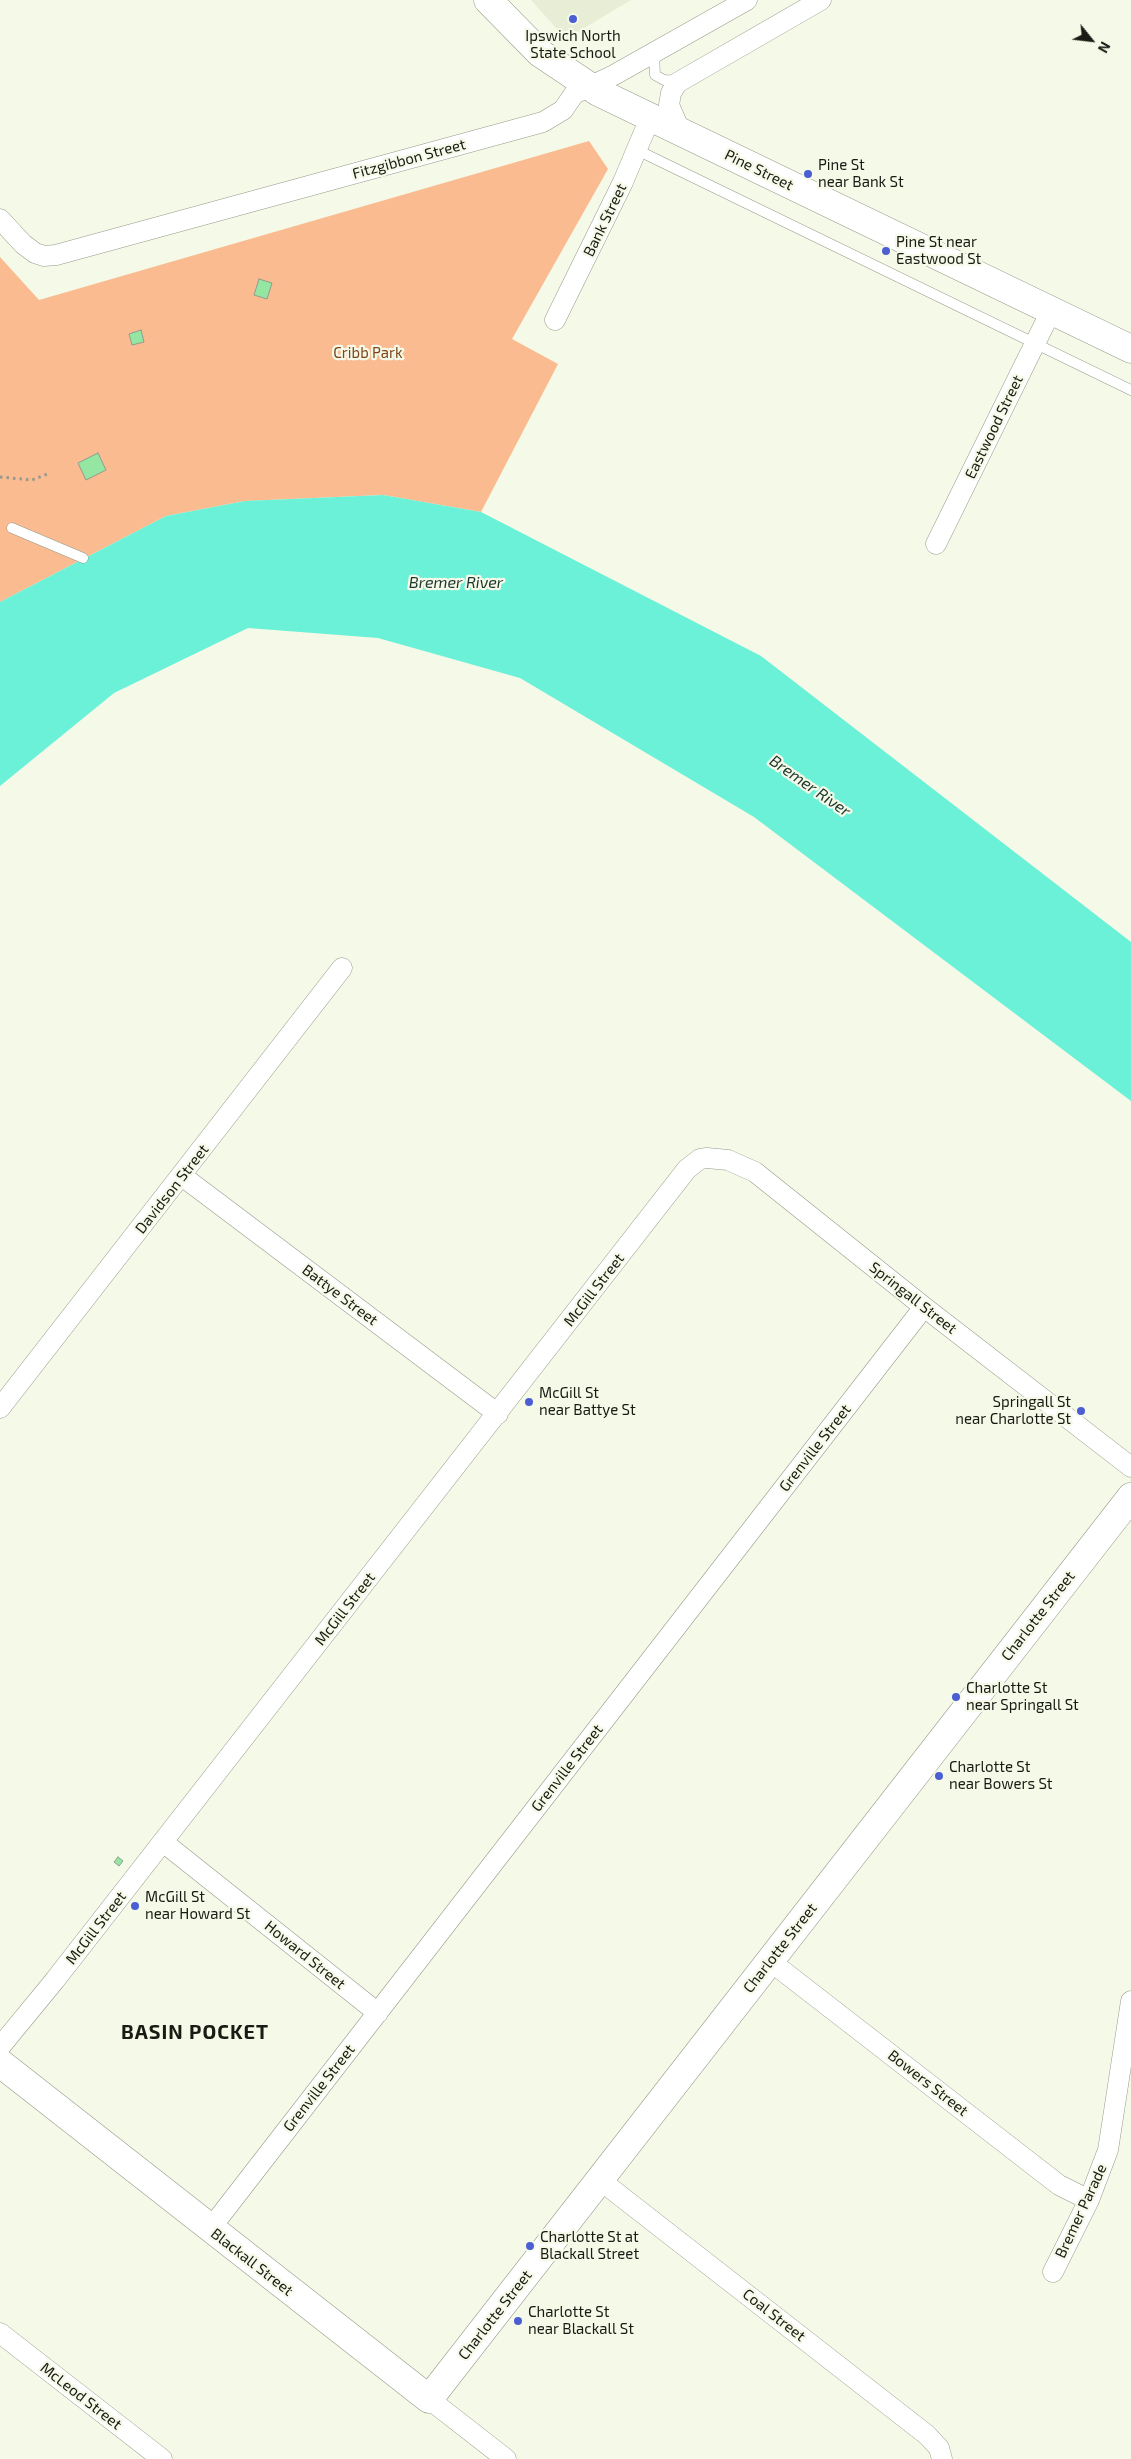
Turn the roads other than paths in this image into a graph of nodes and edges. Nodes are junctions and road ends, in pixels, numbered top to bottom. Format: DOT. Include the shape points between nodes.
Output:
graph roads {
  1 [pos="488,0"];
  2 [pos="747,0"];
  3 [pos="817,1"];
  4 [pos="654,53"];
  5 [pos="680,81"];
  6 [pos="590,88"];
  7 [pos="650,118"];
  8 [pos="681,133"];
  9 [pos="637,150"];
  10 [pos="0,219"];
  11 [pos="1051,311"];
  12 [pos="555,320"];
  13 [pos="1035,343"];
  14 [pos="1131,349"];
  15 [pos="1131,390"];
  16 [pos="12,528"];
  17 [pos="936,544"];
  18 [pos="83,558"];
  19 [pos="342,968"];
  20 [pos="687,1169"];
  21 [pos="182,1176"];
  22 [pos="924,1307"];
  23 [pos="0,1408"];
  24 [pos="498,1414"];
  25 [pos="1131,1467"];
  26 [pos="1131,1497"];
  27 [pos="163,1842"];
  28 [pos="770,1961"];
  29 [pos="1131,2001"];
  30 [pos="378,2013"];
  31 [pos="0,2046"];
  32 [pos="0,2063"];
  33 [pos="600,2180"];
  34 [pos="1089,2200"];
  35 [pos="210,2229"];
  36 [pos="1053,2272"];
  37 [pos="0,2333"];
  38 [pos="429,2399"];
  39 [pos="942,2458"];
  40 [pos="162,2459"];
  41 [pos="506,2459"];
  1 -- 6 [label="street, Pine Street" via="540,53"];
  2 -- 4 [label="street, Fitzgibbon Street"];
  3 -- 5 [label="street"];
  4 -- 5 [label="lane" via="655,75 664,80"];
  4 -- 6 [label="street, Fitzgibbon Street"];
  5 -- 8 [label="street" via="669,101"];
  6 -- 7 [label="street, Pine Street"];
  6 -- 10 [label="street, Fitzgibbon Street" via="574,94 562,110 543,122 67,252 44,256 23,244"];
  7 -- 8 [label="street, Pine Street"];
  7 -- 9 [label="street, Bank Street"];
  8 -- 11 [label="street, Pine Street"];
  9 -- 12 [label="street, Bank Street"];
  9 -- 13 [label="lane"];
  11 -- 13 [label="street, Eastwood Street"];
  11 -- 14 [label="street, Pine Street"];
  13 -- 15 [label="lane"];
  13 -- 17 [label="street, Eastwood Street"];
  16 -- 18 [label="lane"];
  19 -- 21 [label="street, Davidson Street"];
  20 -- 22 [label="street, Springall Street" via="707,1158 728,1160 755,1172"];
  20 -- 24 [label="street, McGill Street"];
  21 -- 23 [label="street, Davidson Street"];
  21 -- 24 [label="street, Battye Street"];
  22 -- 25 [label="street, Springall Street"];
  22 -- 30 [label="street, Grenville Street"];
  24 -- 27 [label="street, McGill Street"];
  26 -- 28 [label="street, Charlotte Street"];
  27 -- 30 [label="street, Howard Street"];
  27 -- 31 [label="street, McGill Street"];
  28 -- 33 [label="street, Charlotte Street"];
  28 -- 34 [label="street, Bowers Street" via="1059,2185"];
  29 -- 34 [label="street, Bremer Parade" via="1108,2150"];
  30 -- 35 [label="street, Grenville Street"];
  32 -- 35 [label="street, Blackall Street"];
  33 -- 38 [label="street, Charlotte Street"];
  33 -- 39 [label="street, Coal Street" via="927,2435 939,2448"];
  34 -- 36 [label="street, Bremer Parade"];
  35 -- 38 [label="street, Blackall Street"];
  37 -- 40 [label="street, McLeod Street"];
  38 -- 41 [label="street, Blackall Street"];
}
